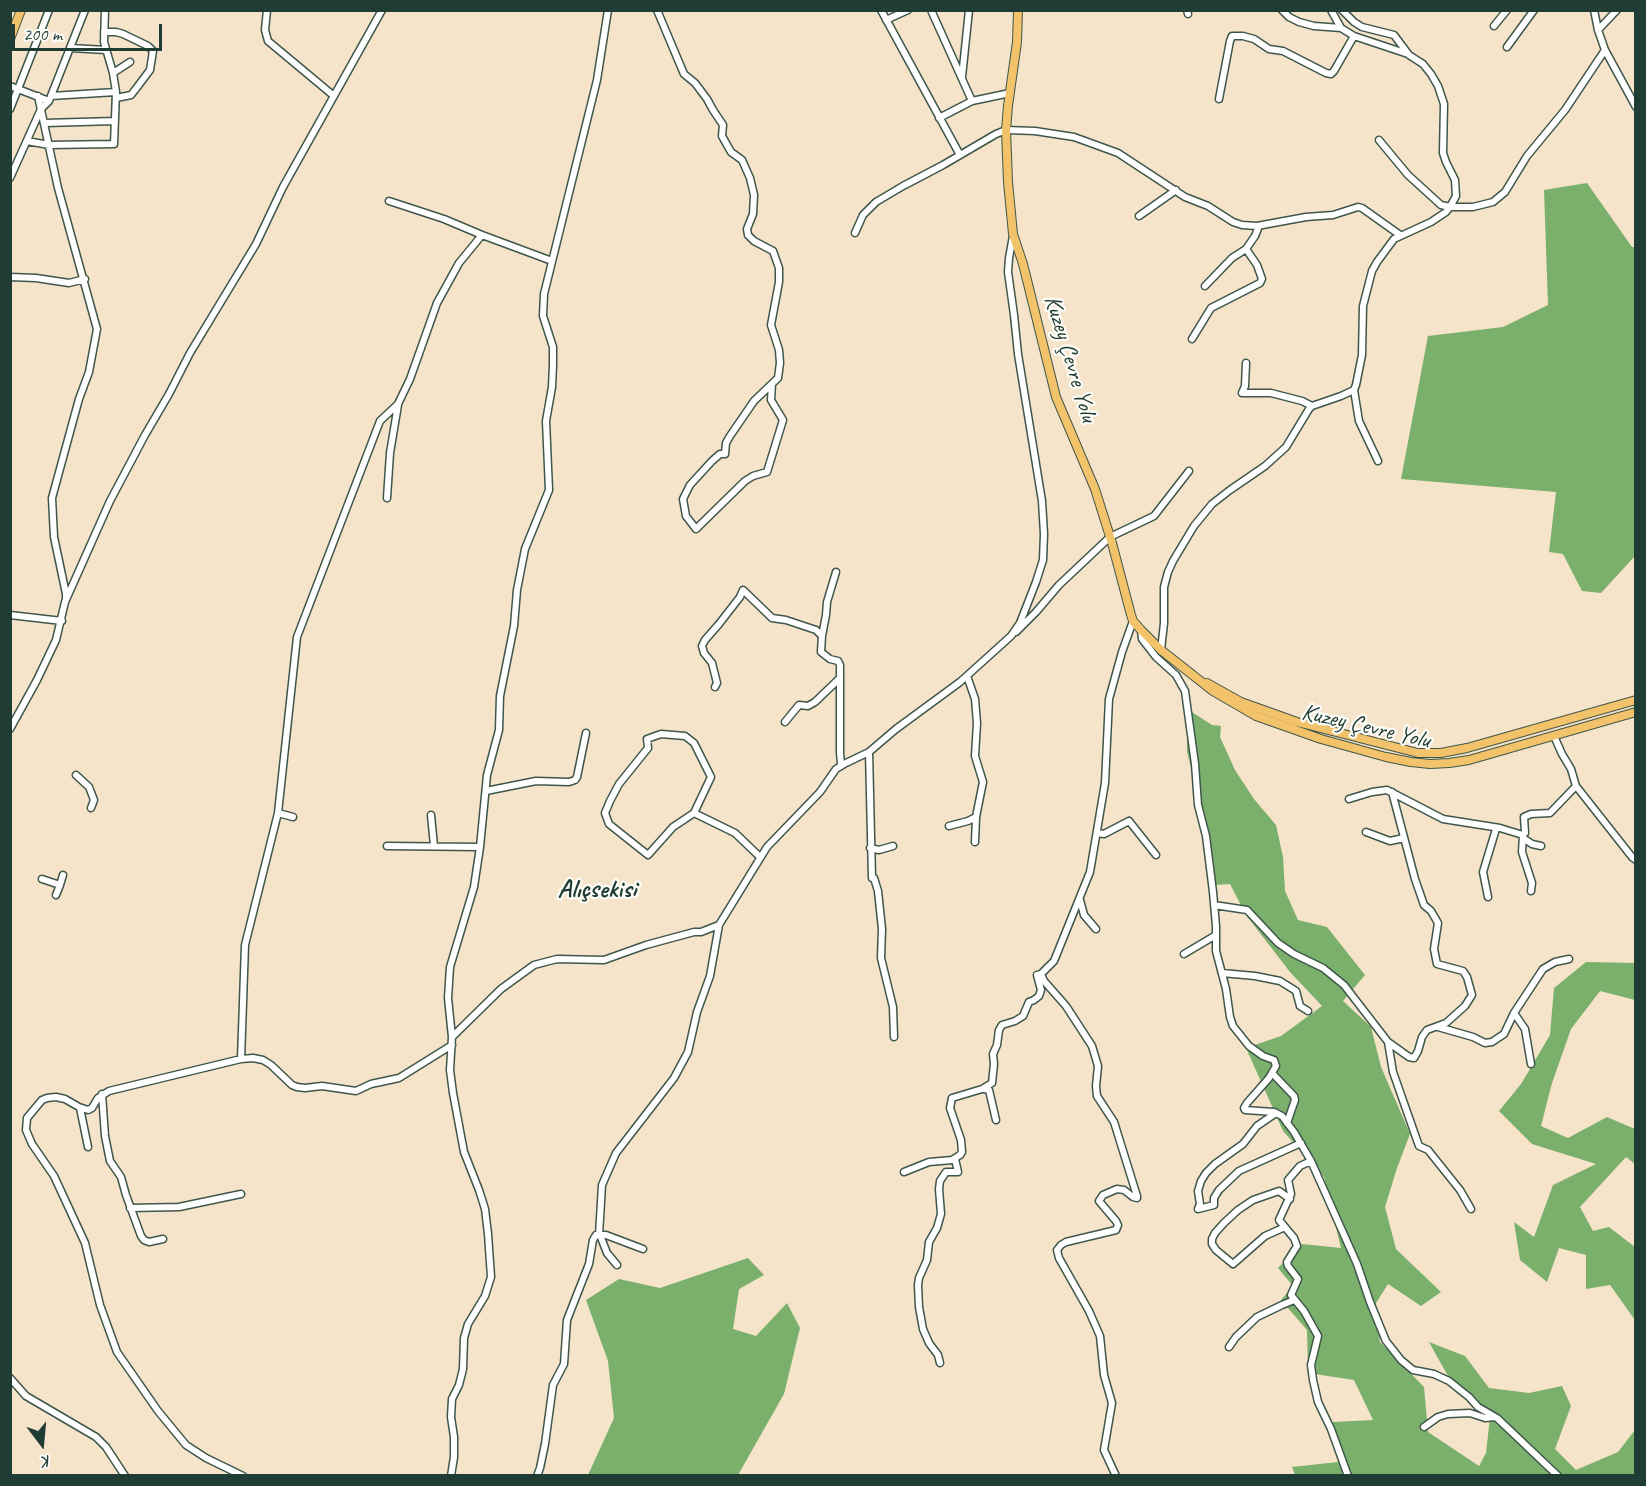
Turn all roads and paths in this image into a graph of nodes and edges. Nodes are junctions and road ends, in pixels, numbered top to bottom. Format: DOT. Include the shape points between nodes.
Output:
graph roads {
  1 [pos="21,10"];
  2 [pos="49,10"];
  3 [pos="85,10"];
  4 [pos="105,10"];
  5 [pos="267,10"];
  6 [pos="382,10"];
  7 [pos="608,10"];
  8 [pos="657,10"];
  9 [pos="880,10"];
  10 [pos="908,10"];
  11 [pos="931,10"];
  12 [pos="969,10"];
  13 [pos="1018,10"];
  14 [pos="1282,10"];
  15 [pos="1331,10"];
  16 [pos="1342,10"];
  17 [pos="1507,10"];
  18 [pos="1534,10"];
  19 [pos="1594,10"];
  20 [pos="1617,10"];
  21 [pos="886,20"];
  22 [pos="1494,26"];
  23 [pos="1341,28"];
  24 [pos="1598,30"];
  25 [pos="104,32"];
  26 [pos="1354,36"];
  27 [pos="10,39"];
  28 [pos="1507,46"];
  29 [pos="70,48"];
  30 [pos="106,50"];
  31 [pos="1605,50"];
  32 [pos="1409,55"];
  33 [pos="130,62"];
  34 [pos="113,73"];
  35 [pos="962,77"];
  36 [pos="10,86"];
  37 [pos="18,89"];
  38 [pos="1010,93"];
  39 [pos="116,95"];
  40 [pos="38,96"];
  41 [pos="334,96"];
  42 [pos="50,98"];
  43 [pos="1219,99"];
  44 [pos="972,101"];
  45 [pos="1635,107"];
  46 [pos="10,109"];
  47 [pos="41,109"];
  48 [pos="939,118"];
  49 [pos="115,120"];
  50 [pos="45,123"];
  51 [pos="1006,130"];
  52 [pos="1379,140"];
  53 [pos="27,141"];
  54 [pos="49,145"];
  55 [pos="960,155"];
  56 [pos="10,178"];
  57 [pos="1176,190"];
  58 [pos="389,201"];
  59 [pos="1450,207"];
  60 [pos="1138,216"];
  61 [pos="1259,226"];
  62 [pos="855,233"];
  63 [pos="1013,234"];
  64 [pos="482,235"];
  65 [pos="1400,235"];
  66 [pos="1246,249"];
  67 [pos="552,261"];
  68 [pos="10,277"];
  69 [pos="85,279"];
  70 [pos="1205,286"];
  71 [pos="1192,339"];
  72 [pos="1246,363"];
  73 [pos="772,384"];
  74 [pos="1354,390"];
  75 [pos="398,404"];
  76 [pos="1312,406"];
  77 [pos="1378,461"];
  78 [pos="1189,471"];
  79 [pos="387,498"];
  80 [pos="1110,537"];
  81 [pos="836,572"];
  82 [pos="65,602"];
  83 [pos="10,615"];
  84 [pos="62,621"];
  85 [pos="1133,621"];
  86 [pos="1141,630"];
  87 [pos="822,636"];
  88 [pos="1011,636"];
  89 [pos="1161,650"];
  90 [pos="967,676"];
  91 [pos="840,678"];
  92 [pos="1201,681"];
  93 [pos="715,687"];
  94 [pos="1635,700"];
  95 [pos="1635,712"];
  96 [pos="785,722"];
  97 [pos="10,729"];
  98 [pos="586,734"];
  99 [pos="1554,736"];
  100 [pos="869,752"];
  101 [pos="841,765"];
  102 [pos="76,775"];
  103 [pos="1576,786"];
  104 [pos="486,791"];
  105 [pos="1392,792"];
  106 [pos="1349,799"];
  107 [pos="92,808"];
  108 [pos="278,813"];
  109 [pos="694,813"];
  110 [pos="431,815"];
  111 [pos="292,817"];
  112 [pos="976,817"];
  113 [pos="948,826"];
  114 [pos="1496,829"];
  115 [pos="1366,832"];
  116 [pos="1096,833"];
  117 [pos="1523,837"];
  118 [pos="1404,838"];
  119 [pos="975,842"];
  120 [pos="387,846"];
  121 [pos="434,846"];
  122 [pos="893,846"];
  123 [pos="1541,846"];
  124 [pos="480,847"];
  125 [pos="870,848"];
  126 [pos="1156,855"];
  127 [pos="760,857"];
  128 [pos="1635,860"];
  129 [pos="63,875"];
  130 [pos="42,879"];
  131 [pos="60,885"];
  132 [pos="1531,891"];
  133 [pos="56,896"];
  134 [pos="1488,897"];
  135 [pos="1080,900"];
  136 [pos="1214,905"];
  137 [pos="718,925"];
  138 [pos="1096,929"];
  139 [pos="1216,934"];
  140 [pos="1184,954"];
  141 [pos="1569,959"];
  142 [pos="1222,973"];
  143 [pos="1041,974"];
  144 [pos="1308,1011"];
  145 [pos="1514,1014"];
  146 [pos="1437,1026"];
  147 [pos="452,1037"];
  148 [pos="894,1037"];
  149 [pos="1388,1042"];
  150 [pos="452,1045"];
  151 [pos="241,1059"];
  152 [pos="1531,1064"];
  153 [pos="1272,1073"];
  154 [pos="984,1089"];
  155 [pos="102,1094"];
  156 [pos="80,1108"];
  157 [pos="1276,1113"];
  158 [pos="996,1120"];
  159 [pos="1287,1123"];
  160 [pos="1301,1143"];
  161 [pos="88,1147"];
  162 [pos="955,1159"];
  163 [pos="1311,1161"];
  164 [pos="904,1172"];
  165 [pos="242,1194"];
  166 [pos="1290,1199"];
  167 [pos="130,1208"];
  168 [pos="1471,1209"];
  169 [pos="1285,1227"];
  170 [pos="599,1235"];
  171 [pos="163,1239"];
  172 [pos="642,1249"];
  173 [pos="618,1265"];
  174 [pos="1294,1300"];
  175 [pos="1229,1347"];
  176 [pos="940,1363"];
  177 [pos="10,1378"];
  178 [pos="1495,1417"];
  179 [pos="1424,1427"];
  180 [pos="125,1476"];
  181 [pos="243,1476"];
  182 [pos="451,1476"];
  183 [pos="537,1476"];
  184 [pos="1116,1476"];
  185 [pos="1348,1476"];
  186 [pos="1558,1476"];
  1 -- 27 [label="main road"];
  2 -- 37 [label="street"];
  3 -- 29 [label="street"];
  4 -- 25 [label="street"];
  5 -- 41 [label="street" via="268,41"];
  6 -- 41 [label="street"];
  7 -- 67 [label="street" via="597,80"];
  8 -- 73 [label="street" via="684,74 707,99 723,125 722,136 730,152 742,160 750,178 754,195 748,235 773,251 779,268 771,325 780,363 778,378"];
  9 -- 21 [label="street"];
  10 -- 21 [label="street"];
  11 -- 35 [label="street"];
  12 -- 35 [label="street"];
  13 -- 38 [label="main road, Kuzey Çevre Yolu"];
  14 -- 23 [label="street" via="1299,22"];
  15 -- 23 [label="street"];
  16 -- 32 [label="street" via="1362,27 1394,35"];
  17 -- 22 [label="street"];
  18 -- 28 [label="street"];
  19 -- 24 [label="street"];
  20 -- 24 [label="street"];
  21 -- 48 [label="street"];
  23 -- 26 [label="street"];
  24 -- 31 [label="street"];
  25 -- 30 [label="street"];
  25 -- 39 [label="street" via="123,34 153,51 150,70 131,95"];
  26 -- 32 [label="street"];
  26 -- 43 [label="street" via="1331,74 1254,39 1232,36"];
  29 -- 30 [label="street"];
  29 -- 42 [label="street"];
  30 -- 34 [label="street"];
  31 -- 45 [label="street"];
  31 -- 59 [label="street" via="1505,192 1493,202"];
  32 -- 59 [label="street" via="1431,74 1442,97 1443,153 1456,188"];
  33 -- 34 [label="street"];
  34 -- 39 [label="street"];
  35 -- 44 [label="street"];
  36 -- 37 [label="street"];
  37 -- 40 [label="street"];
  37 -- 46 [label="street"];
  38 -- 44 [label="street"];
  38 -- 51 [label="main road, Kuzey Çevre Yolu"];
  39 -- 42 [label="street"];
  39 -- 49 [label="street"];
  40 -- 42 [label="street"];
  40 -- 47 [label="street"];
  41 -- 82 [label="street" via="256,244 145,435 110,501"];
  42 -- 47 [label="street"];
  44 -- 48 [label="street"];
  47 -- 50 [label="street"];
  47 -- 53 [label="street"];
  48 -- 55 [label="street"];
  49 -- 50 [label="street"];
  49 -- 54 [label="street" via="114,144"];
  50 -- 54 [label="street"];
  51 -- 55 [label="street"];
  51 -- 57 [label="street" via="1074,137 1118,153"];
  51 -- 63 [label="main road, Kuzey Çevre Yolu"];
  52 -- 59 [label="street" via="1426,192 1441,205"];
  53 -- 54 [label="street"];
  53 -- 56 [label="street"];
  54 -- 69 [label="street"];
  55 -- 62 [label="street" via="876,202 863,215"];
  57 -- 60 [label="street"];
  57 -- 61 [label="street" via="1233,222"];
  58 -- 64 [label="street"];
  59 -- 65 [label="street" via="1431,222"];
  61 -- 65 [label="street" via="1333,215 1358,207"];
  61 -- 66 [label="street"];
  63 -- 80 [label="main road, Kuzey Çevre Yolu" via="1056,397 1084,460"];
  63 -- 88 [label="street" via="1008,272 1044,534 1036,582"];
  64 -- 67 [label="street"];
  64 -- 75 [label="street" via="459,262 437,303"];
  65 -- 74 [label="street" via="1377,262 1365,295 1362,355"];
  66 -- 70 [label="street"];
  66 -- 71 [label="street" via="1257,265 1260,283 1211,308"];
  67 -- 104 [label="street" via="543,316 553,347 546,421 549,490 525,549 500,696 499,730"];
  68 -- 69 [label="street" via="69,283"];
  69 -- 82 [label="street" via="98,329 52,498"];
  72 -- 76 [label="street" via="1242,393 1271,393"];
  73 -- 73 [label="street" via="754,401 730,436 725,454 712,461 690,485 683,499 686,516 696,529 746,481 767,472 783,420 771,400"];
  74 -- 76 [label="street"];
  74 -- 77 [label="street" via="1359,421"];
  75 -- 79 [label="street"];
  75 -- 108 [label="street" via="380,421 297,637"];
  76 -- 89 [label="street" via="1286,447 1212,504 1194,526 1173,561 1164,586"];
  78 -- 80 [label="street" via="1154,516"];
  80 -- 85 [label="main road, Kuzey Çevre Yolu"];
  80 -- 88 [label="street"];
  81 -- 87 [label="street"];
  82 -- 84 [label="street"];
  83 -- 84 [label="street"];
  84 -- 97 [label="street" via="42,670"];
  85 -- 86 [label="main road, Kuzey Çevre Yolu"];
  85 -- 116 [label="street" via="1109,699 1106,783"];
  86 -- 89 [label="main road, Kuzey Çevre Yolu"];
  86 -- 136 [label="street" via="1142,639 1176,675 1185,691"];
  87 -- 91 [label="street" via="821,652 839,663"];
  87 -- 93 [label="street" via="816,630 772,618 743,590 702,646 712,663"];
  88 -- 90 [label="street"];
  89 -- 92 [label="main road, Kuzey Çevre Yolu"];
  90 -- 100 [label="street"];
  90 -- 112 [label="street" via="975,699 975,756 983,782"];
  91 -- 96 [label="street" via="815,702 799,705"];
  91 -- 101 [label="street"];
  92 -- 94 [label="main road, Kuzey Çevre Yolu" via="1241,702 1297,722 1418,753 1467,748"];
  92 -- 99 [label="main road, Kuzey Çevre Yolu" via="1237,706 1279,726 1411,762 1469,760"];
  95 -- 99 [label="main road, Kuzey Çevre Yolu"];
  98 -- 104 [label="street" via="575,780 536,781"];
  99 -- 103 [label="street"];
  100 -- 101 [label="street"];
  100 -- 125 [label="street"];
  101 -- 127 [label="street"];
  102 -- 107 [label="street" via="89,787 94,800"];
  103 -- 117 [label="street" via="1550,813 1524,818"];
  103 -- 128 [label="street"];
  104 -- 124 [label="street"];
  105 -- 106 [label="street" via="1372,792"];
  105 -- 114 [label="street" via="1443,819"];
  105 -- 118 [label="street"];
  108 -- 111 [label="street"];
  108 -- 151 [label="street" via="244,945"];
  109 -- 109 [label="street" via="673,827 648,855 609,824 605,813 620,784 648,748 647,740 661,735 685,736 694,743 711,777"];
  109 -- 127 [label="street" via="735,832"];
  110 -- 121 [label="street"];
  112 -- 113 [label="street"];
  112 -- 119 [label="street"];
  114 -- 117 [label="street"];
  114 -- 134 [label="street" via="1483,872"];
  115 -- 118 [label="street" via="1390,841"];
  116 -- 126 [label="street" via="1104,834 1129,821"];
  116 -- 135 [label="street" via="1090,872"];
  117 -- 123 [label="street"];
  117 -- 132 [label="street" via="1522,852"];
  118 -- 146 [label="street" via="1424,905 1438,923 1434,949 1437,964 1464,971 1472,995 1446,1023"];
  120 -- 121 [label="street"];
  121 -- 124 [label="street"];
  122 -- 125 [label="street"];
  124 -- 147 [label="street" via="474,887 450,967"];
  125 -- 148 [label="street"];
  127 -- 137 [label="street"];
  129 -- 131 [label="street"];
  130 -- 131 [label="street"];
  131 -- 133 [label="street"];
  135 -- 138 [label="street" via="1084,915"];
  135 -- 143 [label="street" via="1054,961"];
  136 -- 139 [label="street"];
  136 -- 149 [label="street" via="1247,910 1278,943 1323,968 1344,985"];
  137 -- 147 [label="street" via="604,960 557,959 534,965 501,989"];
  137 -- 170 [label="street" via="710,976 688,1052 674,1078 616,1153 602,1185"];
  139 -- 140 [label="street"];
  139 -- 142 [label="street"];
  141 -- 145 [label="street" via="1543,969"];
  142 -- 144 [label="street" via="1280,981 1296,991 1300,1006"];
  142 -- 153 [label="street" via="1233,1026 1249,1046 1274,1060"];
  143 -- 154 [label="street" via="1037,975 1041,993 1037,999 1027,1005 1018,1020 1000,1027 993,1054 992,1083"];
  143 -- 184 [label="street" via="1092,1046 1098,1066 1097,1096 1114,1122 1137,1196 1120,1189 1106,1193 1099,1201 1118,1228 1066,1242 1058,1250 1100,1336 1112,1403 1104,1450"];
  145 -- 146 [label="street" via="1504,1034 1492,1042"];
  145 -- 152 [label="street" via="1525,1029"];
  146 -- 149 [label="street" via="1427,1030 1412,1058"];
  147 -- 150 [label="street"];
  149 -- 168 [label="street" via="1419,1146 1428,1150"];
  150 -- 151 [label="street" via="399,1078 356,1091 297,1087 263,1060"];
  150 -- 182 [label="street" via="453,1093 464,1152 485,1209 491,1277 464,1338 463,1369 452,1400"];
  151 -- 155 [label="street"];
  153 -- 157 [label="street" via="1244,1108"];
  153 -- 159 [label="street" via="1294,1096"];
  154 -- 158 [label="street" via="988,1090"];
  154 -- 162 [label="street" via="951,1100 962,1147"];
  155 -- 156 [label="street" via="92,1108"];
  155 -- 167 [label="street" via="110,1161 121,1177"];
  156 -- 161 [label="street"];
  156 -- 181 [label="street" via="56,1097 42,1100 27,1118 26,1130 54,1176 85,1243 100,1305 117,1352 186,1444"];
  157 -- 159 [label="street"];
  157 -- 160 [label="street" via="1206,1173 1198,1191 1198,1209 1214,1205 1219,1190 1239,1171"];
  159 -- 160 [label="street"];
  160 -- 163 [label="street"];
  162 -- 164 [label="street" via="929,1162"];
  162 -- 176 [label="street" via="958,1172 946,1173 940,1181 941,1214 918,1285 923,1329"];
  163 -- 166 [label="street" via="1300,1166 1288,1180"];
  163 -- 178 [label="street" via="1386,1341 1413,1370 1449,1381"];
  165 -- 167 [label="street" via="179,1207"];
  166 -- 169 [label="street" via="1279,1220"];
  166 -- 169 [label="street" via="1279,1191 1253,1200 1224,1223 1212,1244 1233,1264 1265,1236"];
  167 -- 171 [label="street" via="144,1240"];
  169 -- 174 [label="street" via="1298,1246 1287,1264 1298,1280 1291,1292"];
  170 -- 172 [label="street"];
  170 -- 173 [label="street" via="606,1253"];
  170 -- 183 [label="street" via="593,1240 589,1264 567,1320 564,1364 553,1384"];
  174 -- 175 [label="street" via="1257,1317"];
  174 -- 185 [label="street" via="1318,1335 1311,1365 1313,1380"];
  177 -- 180 [label="street" via="26,1396 96,1437"];
  178 -- 179 [label="street" via="1448,1414"];
  178 -- 186 [label="street"];
}
